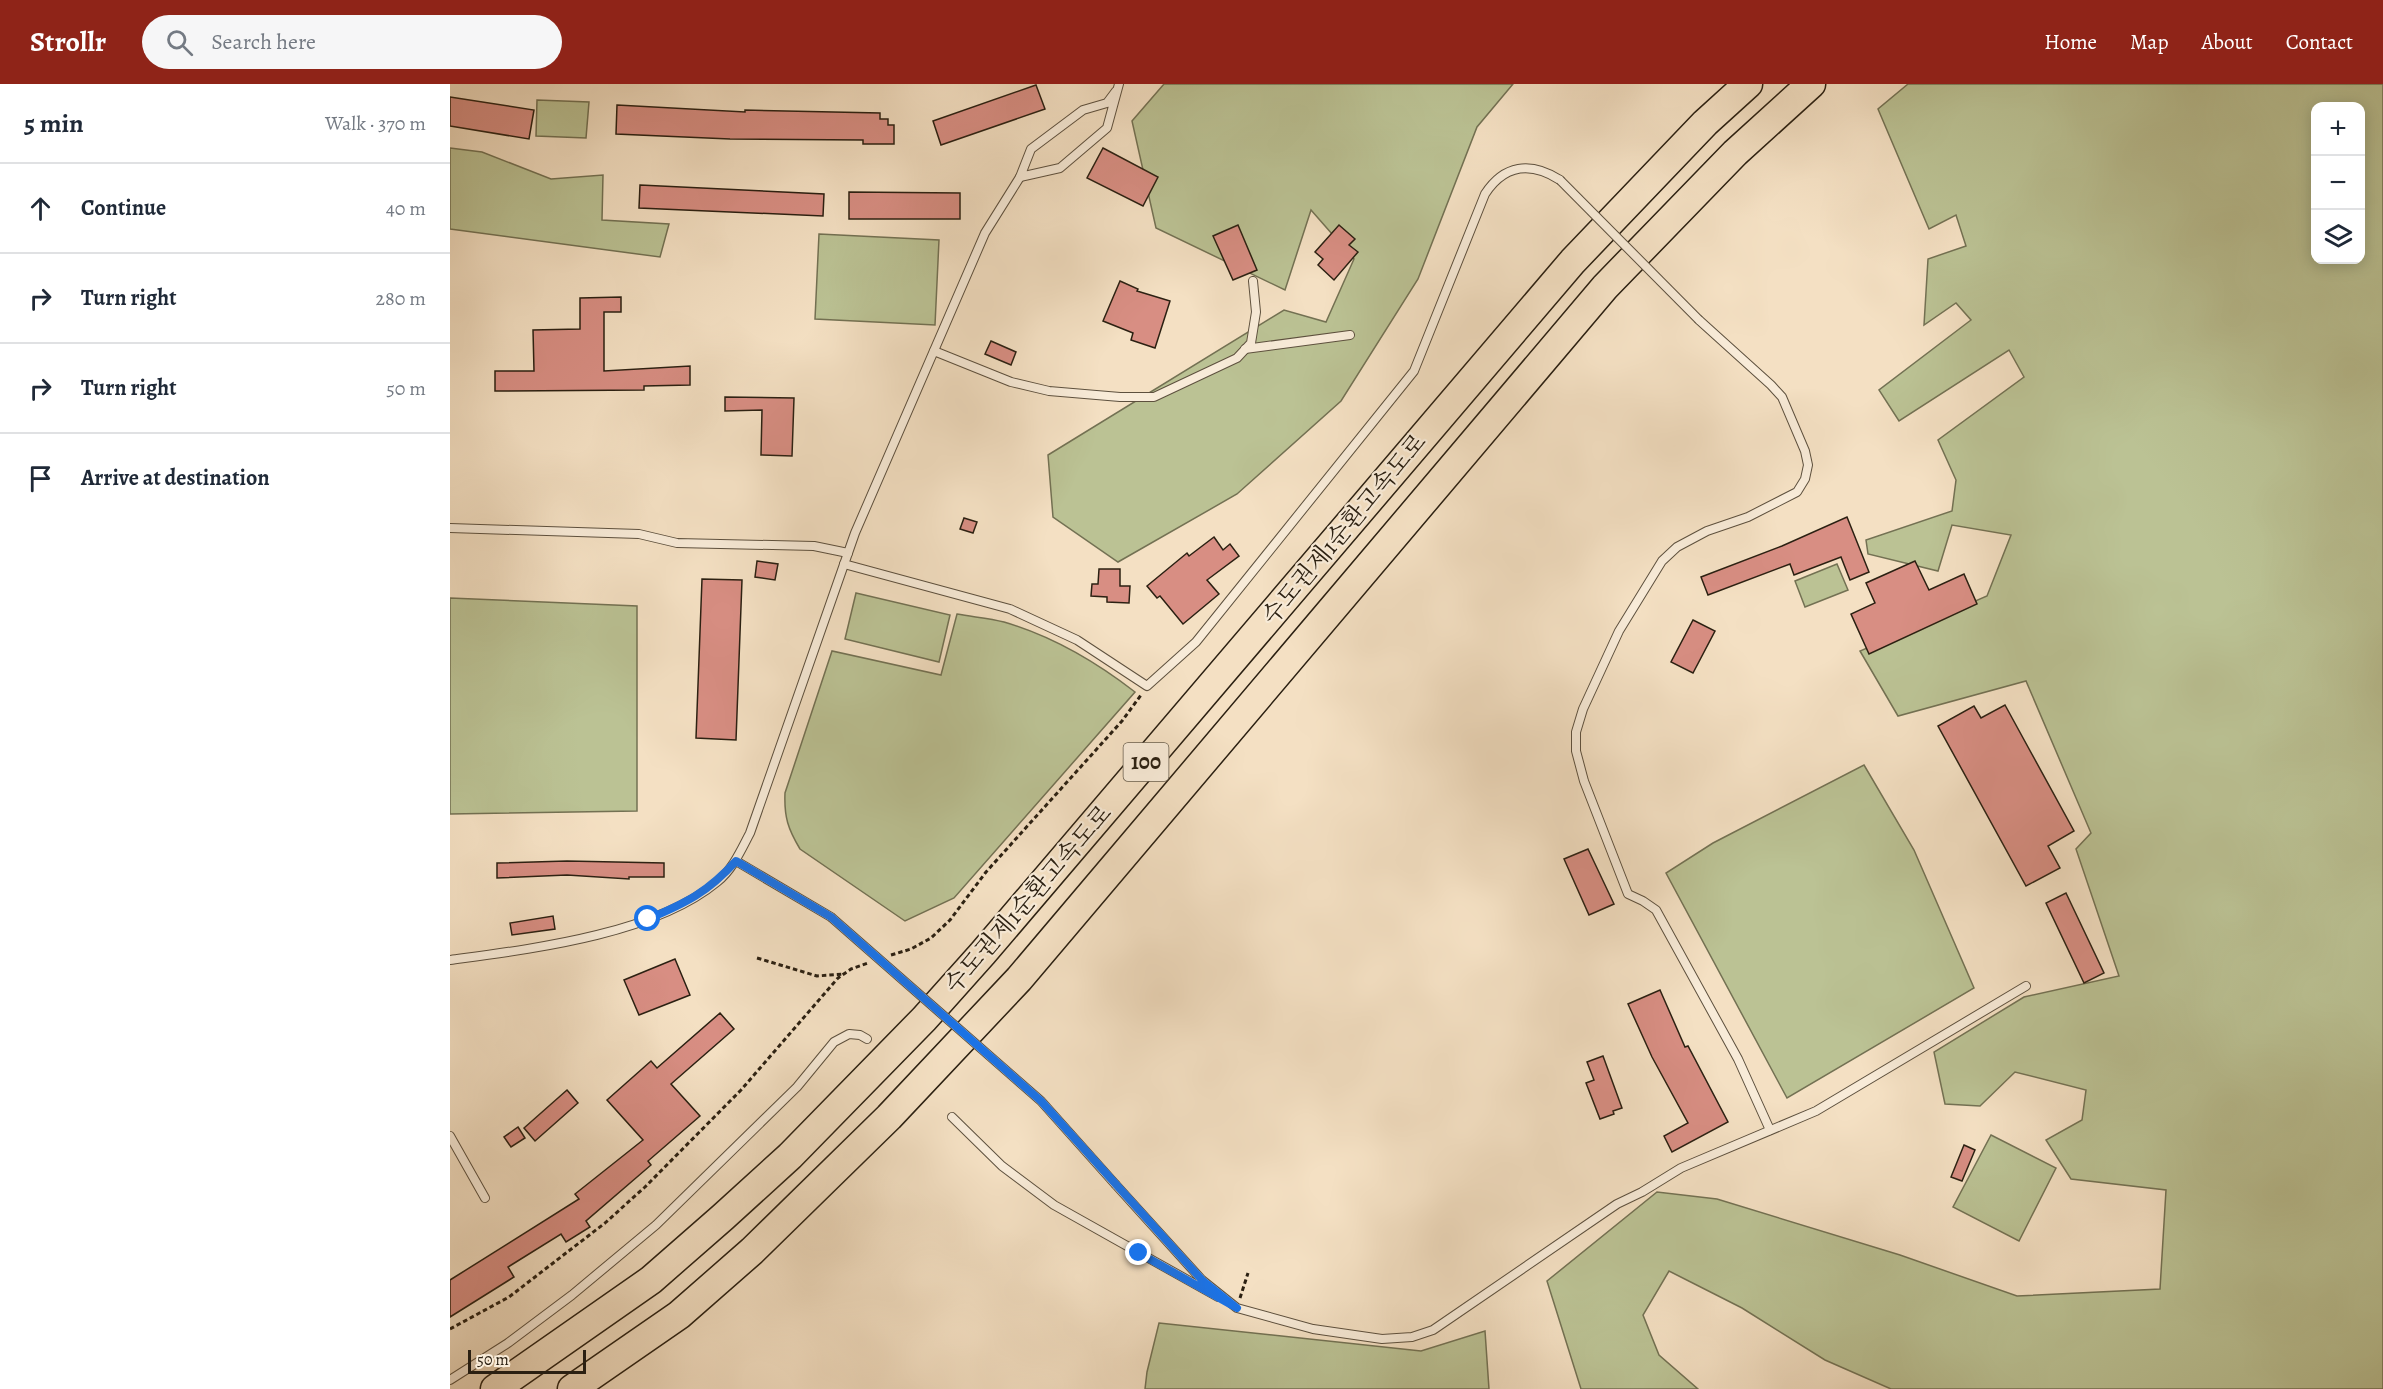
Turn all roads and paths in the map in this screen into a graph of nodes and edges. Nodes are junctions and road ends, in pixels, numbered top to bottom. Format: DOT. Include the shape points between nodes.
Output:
graph roads {
  1 [pos="1748,84"];
  2 [pos="1811,84"];
  3 [pos="1117,87"];
  4 [pos="1020,177"];
  5 [pos="1254,281"];
  6 [pos="1350,334"];
  7 [pos="1245,349"];
  8 [pos="933,351"];
  9 [pos="450,528"];
  10 [pos="848,554"];
  11 [pos="844,564"];
  12 [pos="1148,686"];
  13 [pos="736,861"];
  14 [pos="757,958"];
  15 [pos="882,958"];
  16 [pos="450,960"];
  17 [pos="872,962"];
  18 [pos="845,973"];
  19 [pos="2026,986"];
  20 [pos="867,1039"];
  21 [pos="952,1117"];
  22 [pos="1770,1130"];
  23 [pos="450,1136"];
  24 [pos="485,1198"];
  25 [pos="1248,1273"];
  26 [pos="1237,1308"];
  27 [pos="450,1329"];
  28 [pos="450,1380"];
  29 [pos="495,1389"];
  30 [pos="572,1389"];
  1 -- 29 [label="highway, 수도권제1순환고속도로 / 100" via="1705,123 1573,261 924,1019 790,1156 651,1280"];
  2 -- 30 [label="highway, 수도권제1순환고속도로 / 100" via="1735,153 1605,287 1019,979 956,1048 752,1251 679,1315"];
  3 -- 4 [label="lane" via="1107,103 1083,110 1031,149"];
  3 -- 4 [label="lane" via="1107,128 1060,168"];
  4 -- 8 [label="lane" via="985,232"];
  5 -- 7 [label="lane" via="1256,312 1251,343"];
  6 -- 7 [label="lane"];
  7 -- 8 [label="lane" via="1237,358 1154,397 1049,391 1011,382"];
  8 -- 10 [label="lane"];
  9 -- 10 [label="lane" via="639,534 677,543 814,546"];
  10 -- 11 [label="lane"];
  11 -- 12 [label="lane" via="1010,609 1077,640"];
  11 -- 13 [label="lane" via="750,833"];
  12 -- 15 [label="path" via="1122,722 986,872 950,920 931,938"];
  12 -- 22 [label="lane, bridge" via="1196,642 1414,371 1493,182 1516,169 1548,172 1560,180 1699,320 1772,385 1782,397 1806,451 1805,479 1797,492 1748,517 1707,531 1677,547 1662,561 1619,631 1576,732 1576,751 1584,781 1628,894 1656,910 1738,1059"];
  13 -- 16 [label="lane" via="718,881 688,902 631,925 513,951"];
  13 -- 26 [label="lane, bridge" via="831,917 1041,1101 1202,1280"];
  14 -- 18 [label="path" via="817,976"];
  17 -- 18 [label="path"];
  18 -- 27 [label="path" via="741,1090 645,1187 509,1297"];
  19 -- 22 [label="lane" via="1816,1111"];
  20 -- 28 [label="lane" via="849,1034 834,1042 797,1086 656,1225 572,1295"];
  21 -- 26 [label="lane" via="1002,1166 1054,1205"];
  22 -- 26 [label="lane" via="1681,1168 1617,1204 1433,1330 1412,1337 1382,1339 1313,1329"];
  23 -- 24 [label="lane"];
  25 -- 26 [label="path"];
}
